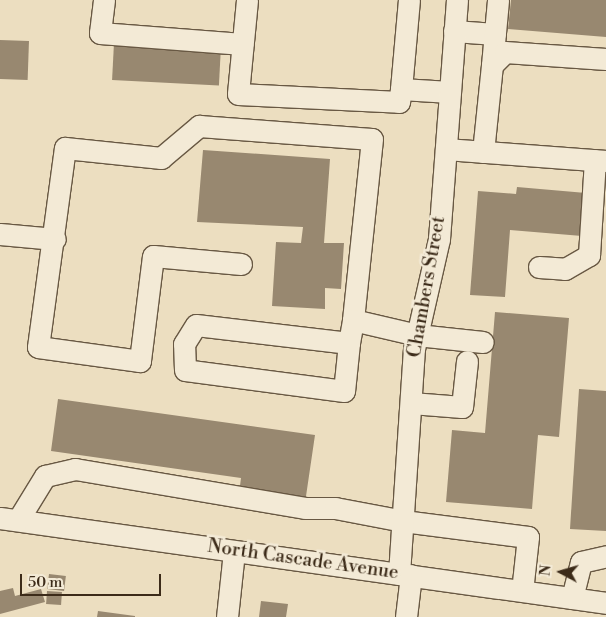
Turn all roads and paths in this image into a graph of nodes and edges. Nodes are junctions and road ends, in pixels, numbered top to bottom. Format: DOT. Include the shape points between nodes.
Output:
graph roads {
  1 [pos="104,0"];
  2 [pos="247,0"];
  3 [pos="409,0"];
  4 [pos="457,0"];
  5 [pos="498,0"];
  6 [pos="454,31"];
  7 [pos="495,34"];
  8 [pos="243,44"];
  9 [pos="606,59"];
  10 [pos="492,65"];
  11 [pos="401,89"];
  12 [pos="450,92"];
  13 [pos="446,149"];
  14 [pos="483,152"];
  15 [pos="601,160"];
  16 [pos="0,234"];
  17 [pos="55,239"];
  18 [pos="241,264"];
  19 [pos="539,267"];
  20 [pos="353,320"];
  21 [pos="417,335"];
  22 [pos="483,342"];
  23 [pos="349,343"];
  24 [pos="467,362"];
  25 [pos="410,404"];
  26 [pos="9,519"];
  27 [pos="403,521"];
  28 [pos="234,551"];
  29 [pos="606,556"];
  30 [pos="405,574"];
  31 [pos="522,591"];
  32 [pos="572,598"];
  33 [pos="598,607"];
  34 [pos="227,617"];
  35 [pos="406,617"];
  1 -- 8 [label="street" via="100,33"];
  2 -- 8 [label="street"];
  3 -- 11 [label="street"];
  4 -- 6 [label="street, Chambers Street"];
  5 -- 7 [label="street"];
  6 -- 7 [label="street"];
  6 -- 12 [label="street, Chambers Street"];
  7 -- 10 [label="street"];
  8 -- 11 [label="street" via="238,94 400,102"];
  9 -- 10 [label="street" via="505,52"];
  10 -- 14 [label="street"];
  11 -- 12 [label="street"];
  12 -- 13 [label="street, Chambers Street"];
  13 -- 14 [label="street"];
  13 -- 21 [label="street, Chambers Street" via="437,256"];
  14 -- 15 [label="street"];
  15 -- 19 [label="street" via="589,254 565,269"];
  16 -- 17 [label="street"];
  17 -- 18 [label="street" via="38,347 140,362 153,256"];
  17 -- 20 [label="street" via="65,148 161,158 199,126 372,139"];
  20 -- 21 [label="street"];
  20 -- 23 [label="street"];
  21 -- 22 [label="street"];
  21 -- 25 [label="street, Chambers Street"];
  23 -- 23 [label="street" via="196,325 184,344 185,370 344,391"];
  24 -- 25 [label="street" via="462,407"];
  25 -- 27 [label="street, Chambers Street"];
  26 -- 27 [label="street" via="45,476 75,469"];
  26 -- 28 [label="street, North Cascade Avenue"];
  27 -- 30 [label="street, Chambers Street"];
  27 -- 31 [label="street" via="528,537"];
  28 -- 30 [label="street, North Cascade Avenue"];
  28 -- 34 [label="street"];
  29 -- 32 [label="street" via="581,562"];
  30 -- 31 [label="street, North Cascade Avenue"];
  30 -- 35 [label="street, Chambers Street"];
  31 -- 32 [label="street, North Cascade Avenue"];
  32 -- 33 [label="street, North Cascade Avenue"];
}
